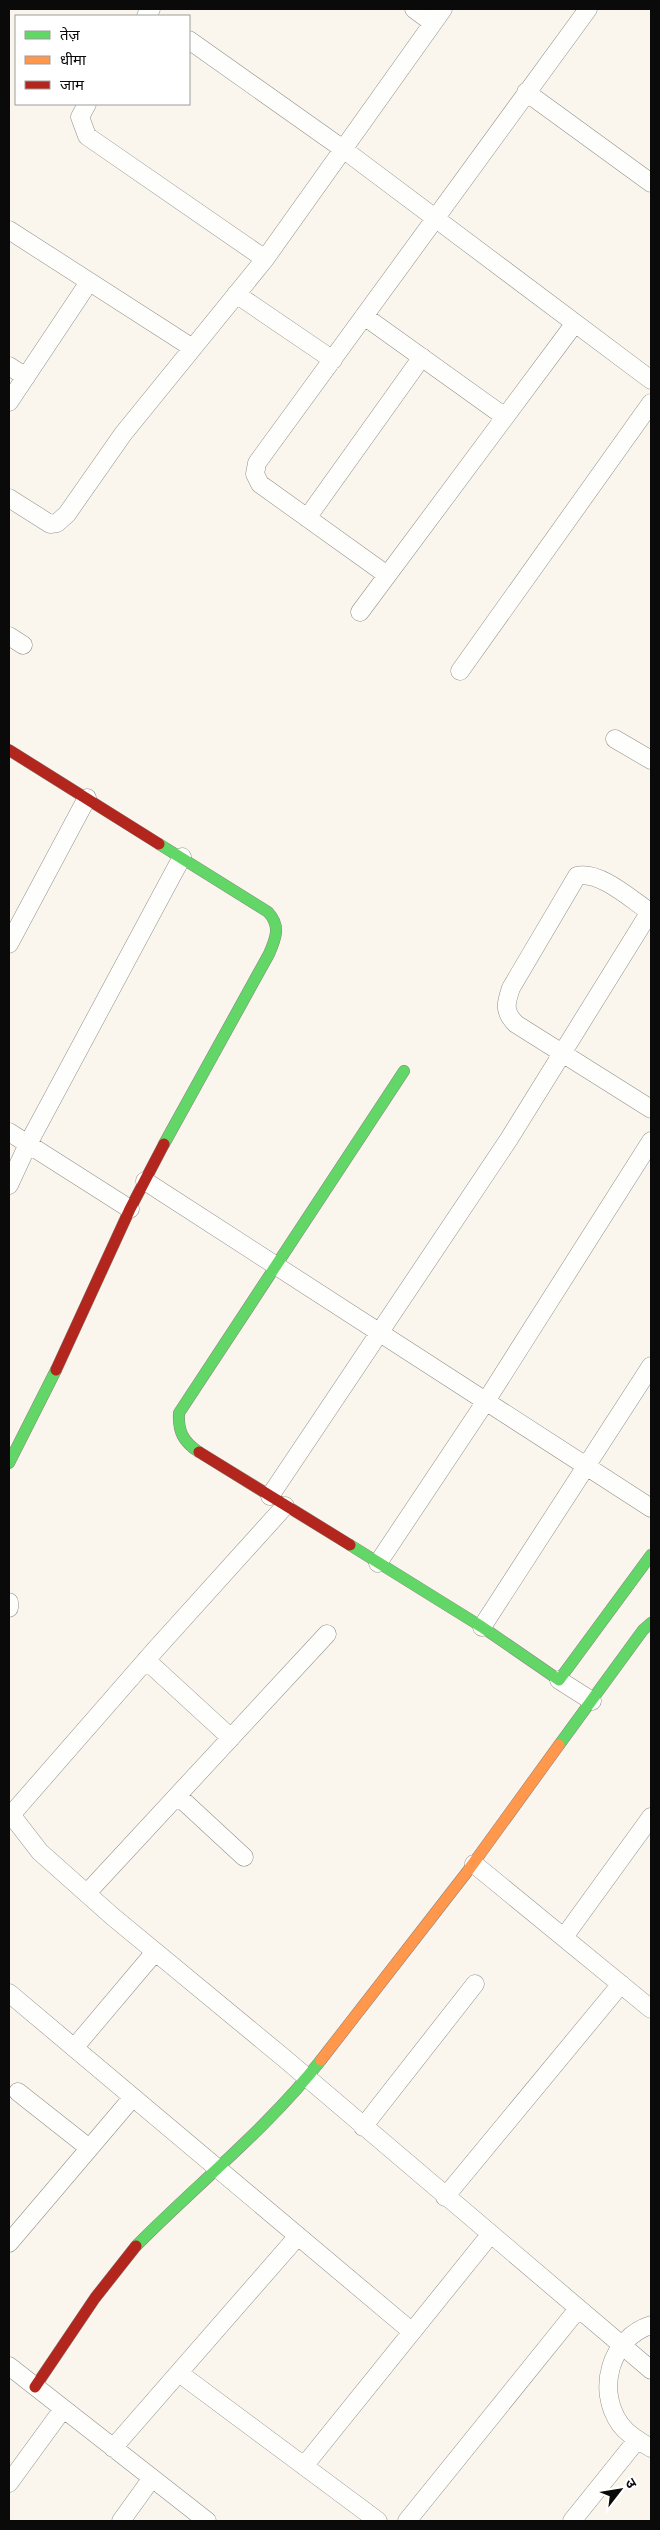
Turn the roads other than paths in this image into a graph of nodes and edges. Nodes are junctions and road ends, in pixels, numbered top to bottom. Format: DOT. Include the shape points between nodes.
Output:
graph roads {
  1 [pos="414,9"];
  2 [pos="444,9"];
  3 [pos="588,9"];
  4 [pos="433,23"];
  5 [pos="190,41"];
  6 [pos="526,92"];
  7 [pos="86,105"];
  8 [pos="343,149"];
  9 [pos="651,183"];
  10 [pos="435,218"];
  11 [pos="9,230"];
  12 [pos="266,259"];
  13 [pos="89,282"];
  14 [pos="236,294"];
  15 [pos="364,316"];
  16 [pos="575,323"];
  17 [pos="191,347"];
  18 [pos="422,357"];
  19 [pos="333,360"];
  20 [pos="9,366"];
  21 [pos="26,377"];
  22 [pos="651,380"];
  23 [pos="9,402"];
  24 [pos="651,403"];
  25 [pos="505,417"];
  26 [pos="9,498"];
  27 [pos="307,518"];
  28 [pos="387,575"];
  29 [pos="360,612"];
  30 [pos="460,671"];
  31 [pos="615,739"];
  32 [pos="9,750"];
  33 [pos="651,760"];
  34 [pos="87,798"];
  35 [pos="182,857"];
  36 [pos="651,911"];
  37 [pos="9,944"];
  38 [pos="563,1054"];
  39 [pos="404,1071"];
  40 [pos="651,1109"];
  41 [pos="9,1132"];
  42 [pos="651,1141"];
  43 [pos="28,1144"];
  44 [pos="145,1181"];
  45 [pos="9,1185"];
  46 [pos="130,1209"];
  47 [pos="275,1264"];
  48 [pos="380,1332"];
  49 [pos="651,1366"];
  50 [pos="486,1401"];
  51 [pos="9,1463"];
  52 [pos="587,1466"];
  53 [pos="270,1496"];
  54 [pos="285,1506"];
  55 [pos="651,1508"];
  56 [pos="651,1555"];
  57 [pos="378,1563"];
  58 [pos="9,1602"];
  59 [pos="9,1608"];
  60 [pos="651,1623"];
  61 [pos="482,1627"];
  62 [pos="328,1634"];
  63 [pos="146,1660"];
  64 [pos="559,1680"];
  65 [pos="592,1701"];
  66 [pos="231,1738"];
  67 [pos="178,1796"];
  68 [pos="10,1814"];
  69 [pos="651,1817"];
  70 [pos="244,1857"];
  71 [pos="474,1864"];
  72 [pos="87,1894"];
  73 [pos="564,1937"];
  74 [pos="155,1952"];
  75 [pos="475,1984"];
  76 [pos="621,1984"];
  77 [pos="9,1993"];
  78 [pos="651,2009"];
  79 [pos="74,2048"];
  80 [pos="307,2078"];
  81 [pos="18,2092"];
  82 [pos="133,2097"];
  83 [pos="363,2127"];
  84 [pos="89,2148"];
  85 [pos="218,2168"];
  86 [pos="445,2197"];
  87 [pos="12,2233"];
  88 [pos="490,2235"];
  89 [pos="298,2236"];
  90 [pos="578,2309"];
  91 [pos="651,2325"];
  92 [pos="411,2331"];
  93 [pos="620,2345"];
  94 [pos="9,2366"];
  95 [pos="651,2370"];
  96 [pos="179,2373"];
  97 [pos="35,2387"];
  98 [pos="63,2409"];
  99 [pos="644,2444"];
  100 [pos="114,2448"];
  101 [pos="304,2466"];
  102 [pos="152,2478"];
  103 [pos="9,2483"];
  104 [pos="121,2521"];
  105 [pos="207,2521"];
  106 [pos="378,2521"];
  107 [pos="407,2521"];
  108 [pos="572,2521"];
  1 -- 4 [label="street"];
  2 -- 4 [label="street"];
  3 -- 6 [label="street"];
  4 -- 8 [label="street"];
  5 -- 8 [label="street"];
  6 -- 9 [label="street"];
  6 -- 10 [label="street"];
  7 -- 12 [label="street" via="80,117 88,136"];
  8 -- 10 [label="street"];
  8 -- 12 [label="street"];
  10 -- 15 [label="street"];
  10 -- 16 [label="street"];
  11 -- 13 [label="street"];
  12 -- 14 [label="street"];
  13 -- 17 [label="street"];
  13 -- 21 [label="street"];
  14 -- 17 [label="street"];
  14 -- 19 [label="street"];
  15 -- 18 [label="street"];
  15 -- 19 [label="street"];
  16 -- 22 [label="street"];
  16 -- 25 [label="street"];
  17 -- 26 [label="street" via="123,434 68,514 57,523 50,524"];
  18 -- 25 [label="street"];
  18 -- 27 [label="street"];
  19 -- 27 [label="street" via="257,463 255,474 260,484"];
  20 -- 21 [label="street"];
  21 -- 23 [label="street"];
  24 -- 30 [label="street"];
  25 -- 28 [label="street"];
  27 -- 28 [label="street"];
  28 -- 29 [label="street"];
  31 -- 33 [label="street"];
  32 -- 34 [label="street"];
  34 -- 35 [label="street"];
  34 -- 37 [label="street"];
  35 -- 43 [label="street"];
  35 -- 44 [label="street" via="268,912 276,919 278,927 268,954"];
  36 -- 38 [label="street"];
  36 -- 38 [label="street" via="598,878 586,874 571,882 505,1006 508,1016 516,1024"];
  38 -- 40 [label="street"];
  38 -- 48 [label="street"];
  39 -- 47 [label="street"];
  41 -- 43 [label="street"];
  42 -- 50 [label="street"];
  43 -- 45 [label="street"];
  43 -- 46 [label="street"];
  44 -- 46 [label="street"];
  44 -- 47 [label="street"];
  46 -- 51 [label="street" via="63,1357"];
  47 -- 48 [label="street"];
  47 -- 53 [label="street" via="179,1413 178,1428 188,1446"];
  48 -- 50 [label="street"];
  48 -- 53 [label="street"];
  49 -- 52 [label="street"];
  50 -- 52 [label="street"];
  50 -- 57 [label="street"];
  52 -- 55 [label="street"];
  52 -- 61 [label="street"];
  53 -- 54 [label="street"];
  54 -- 57 [label="street"];
  54 -- 63 [label="street"];
  56 -- 64 [label="street"];
  57 -- 61 [label="street"];
  58 -- 59 [label="street"];
  60 -- 65 [label="street"];
  61 -- 64 [label="street"];
  62 -- 66 [label="street"];
  63 -- 66 [label="street"];
  63 -- 68 [label="street"];
  64 -- 65 [label="street"];
  65 -- 71 [label="street"];
  66 -- 67 [label="street"];
  67 -- 70 [label="street"];
  67 -- 72 [label="street"];
  68 -- 72 [label="street" via="40,1852"];
  69 -- 73 [label="street"];
  71 -- 73 [label="street"];
  71 -- 80 [label="street"];
  72 -- 74 [label="street"];
  73 -- 76 [label="street"];
  74 -- 79 [label="street"];
  74 -- 80 [label="street"];
  75 -- 83 [label="street"];
  76 -- 78 [label="street"];
  76 -- 86 [label="street"];
  77 -- 79 [label="street"];
  79 -- 82 [label="street"];
  80 -- 83 [label="street"];
  80 -- 85 [label="street"];
  81 -- 84 [label="street"];
  82 -- 84 [label="street"];
  82 -- 85 [label="street"];
  83 -- 86 [label="street"];
  84 -- 87 [label="street"];
  85 -- 89 [label="street"];
  85 -- 97 [label="street" via="134,2249"];
  86 -- 88 [label="street"];
  88 -- 90 [label="street"];
  88 -- 92 [label="street"];
  89 -- 92 [label="street"];
  89 -- 96 [label="street"];
  90 -- 93 [label="street"];
  90 -- 107 [label="street"];
  91 -- 93 [label="street" via="638,2329"];
  92 -- 101 [label="street"];
  93 -- 95 [label="street"];
  93 -- 99 [label="street" via="608,2379 611,2407 621,2425"];
  94 -- 97 [label="street"];
  96 -- 100 [label="street"];
  96 -- 101 [label="street"];
  97 -- 98 [label="street"];
  98 -- 100 [label="street"];
  98 -- 103 [label="street"];
  99 -- 108 [label="street"];
  100 -- 102 [label="street"];
  101 -- 106 [label="street"];
  102 -- 104 [label="street"];
  102 -- 105 [label="street"];
}
